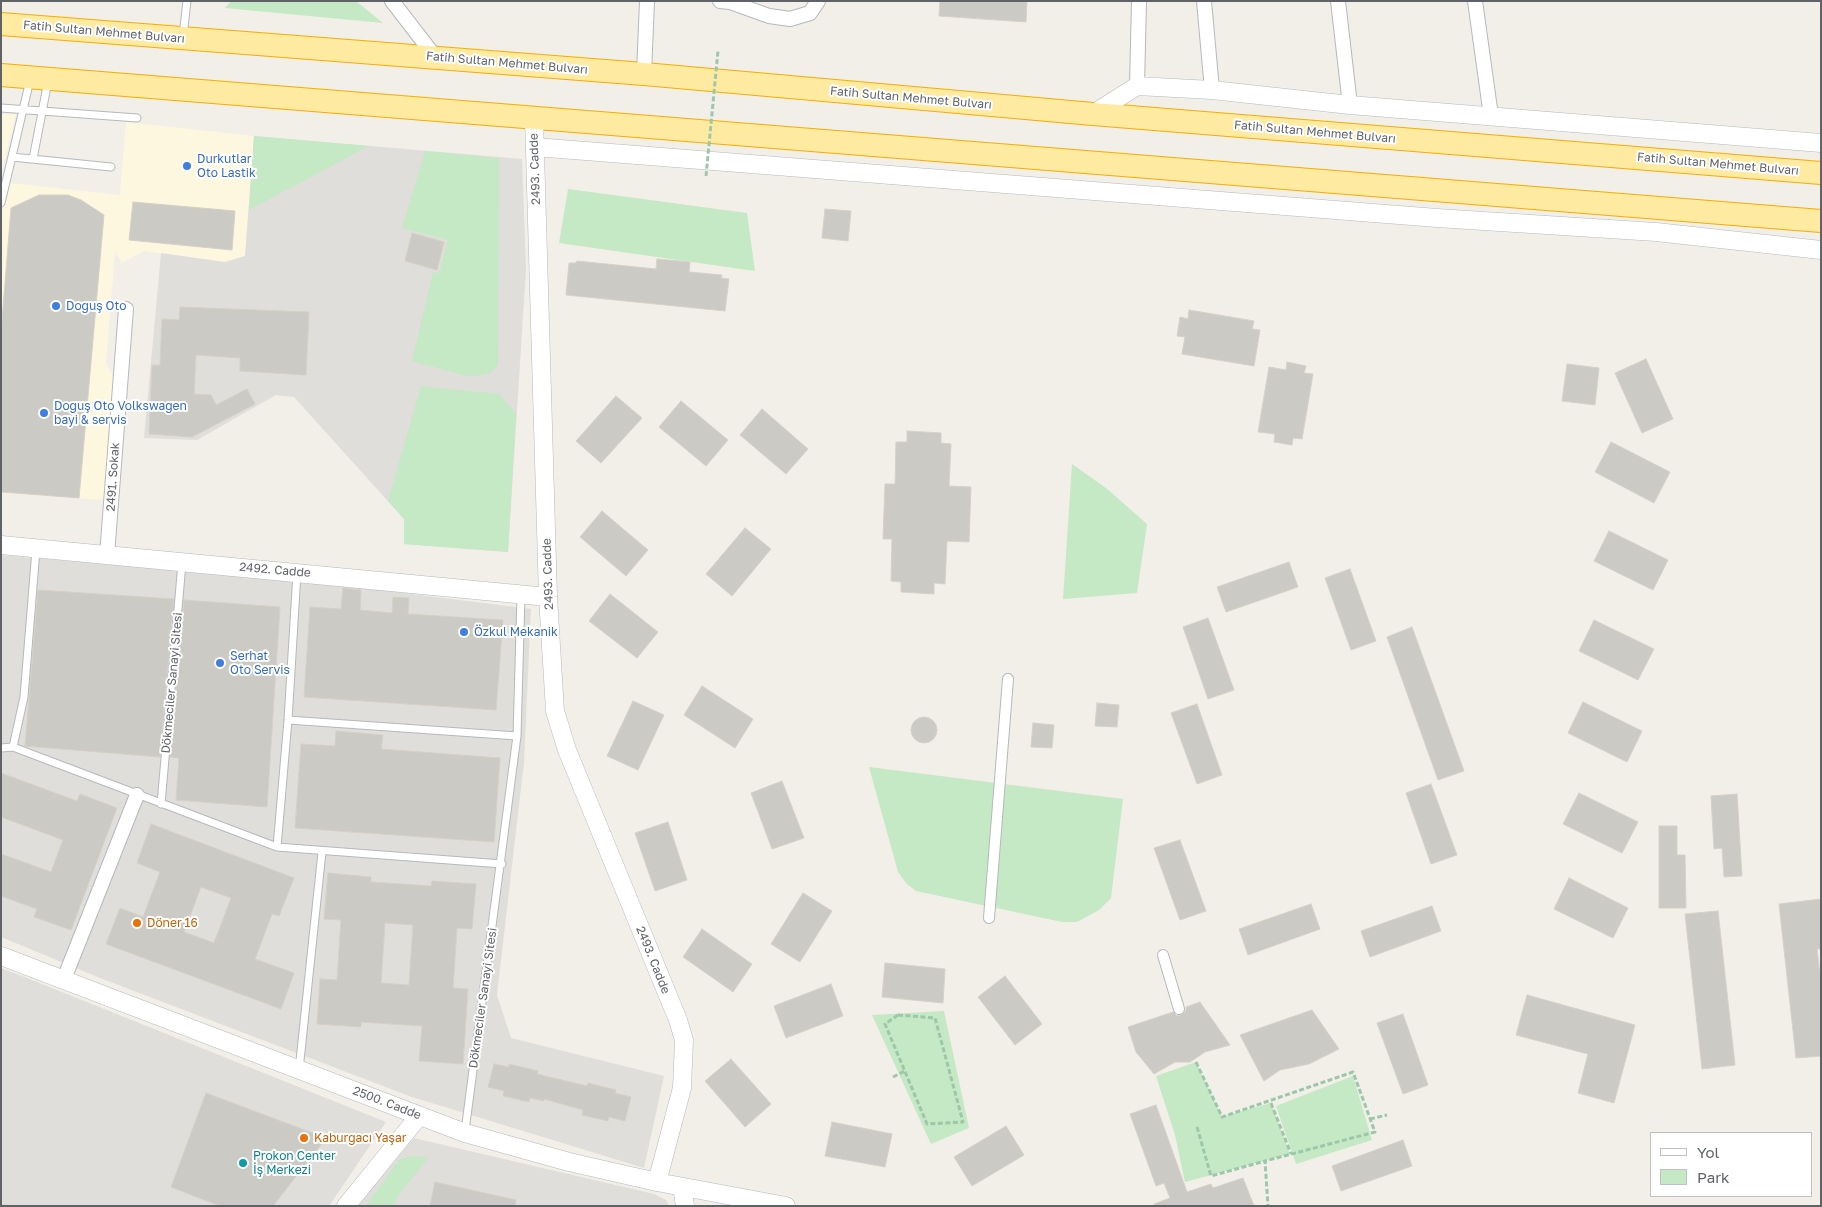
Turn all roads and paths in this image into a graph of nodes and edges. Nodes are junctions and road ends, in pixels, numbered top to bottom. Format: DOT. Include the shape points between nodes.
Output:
graph roads {
  1 [pos="187,1"];
  2 [pos="392,1"];
  3 [pos="647,1"];
  4 [pos="720,1"];
  5 [pos="818,1"];
  6 [pos="1139,1"];
  7 [pos="1204,1"];
  8 [pos="1338,1"];
  9 [pos="1475,1"];
  10 [pos="1,24"];
  11 [pos="183,39"];
  12 [pos="718,51"];
  13 [pos="436,58"];
  14 [pos="644,74"];
  15 [pos="1,76"];
  16 [pos="40,78"];
  17 [pos="1137,86"];
  18 [pos="1212,90"];
  19 [pos="1350,105"];
  20 [pos="1,108"];
  21 [pos="23,110"];
  22 [pos="42,111"];
  23 [pos="1093,114"];
  24 [pos="1491,116"];
  25 [pos="137,118"];
  26 [pos="534,118"];
  27 [pos="1821,143"];
  28 [pos="535,147"];
  29 [pos="12,157"];
  30 [pos="33,159"];
  31 [pos="111,167"];
  32 [pos="1821,173"];
  33 [pos="706,176"];
  34 [pos="1,203"];
  35 [pos="1821,221"];
  36 [pos="1821,250"];
  37 [pos="126,309"];
  38 [pos="1,545"];
  39 [pos="36,548"];
  40 [pos="107,555"];
  41 [pos="182,562"];
  42 [pos="297,572"];
  43 [pos="521,595"];
  44 [pos="548,598"];
  45 [pos="1008,679"];
  46 [pos="288,720"];
  47 [pos="517,736"];
  48 [pos="13,747"];
  49 [pos="1,748"];
  50 [pos="137,795"];
  51 [pos="161,804"];
  52 [pos="277,847"];
  53 [pos="322,852"];
  54 [pos="502,864"];
  55 [pos="989,918"];
  56 [pos="1163,955"];
  57 [pos="1,956"];
  58 [pos="64,979"];
  59 [pos="1179,1009"];
  60 [pos="1196,1062"];
  61 [pos="299,1070"];
  62 [pos="905,1071"];
  63 [pos="892,1077"];
  64 [pos="1271,1103"];
  65 [pos="1387,1115"];
  66 [pos="419,1116"];
  67 [pos="1370,1119"];
  68 [pos="1197,1127"];
  69 [pos="465,1133"];
  70 [pos="1291,1154"];
  71 [pos="1266,1161"];
  72 [pos="657,1182"];
  73 [pos="682,1187"];
  74 [pos="346,1206"];
  75 [pos="685,1206"];
  76 [pos="786,1206"];
  77 [pos="1268,1206"];
  1 -- 11 [label="lane"];
  2 -- 13 [label="street"];
  3 -- 14 [label="street"];
  4 -- 5 [label="street" via="790,19 810,13"];
  6 -- 17 [label="street"];
  7 -- 18 [label="street"];
  8 -- 19 [label="street"];
  9 -- 24 [label="street"];
  10 -- 11 [label="highway, Fatih Sultan Mehmet Bulvarı"];
  11 -- 13 [label="highway, Fatih Sultan Mehmet Bulvarı"];
  12 -- 33 [label="path, bridge"];
  13 -- 14 [label="highway, Fatih Sultan Mehmet Bulvarı"];
  14 -- 23 [label="highway, Fatih Sultan Mehmet Bulvarı"];
  15 -- 16 [label="highway"];
  16 -- 21 [label="lane"];
  16 -- 22 [label="lane"];
  16 -- 26 [label="highway"];
  17 -- 18 [label="street"];
  17 -- 23 [label="street"];
  18 -- 19 [label="street"];
  19 -- 24 [label="street"];
  20 -- 21 [label="lane"];
  21 -- 22 [label="lane"];
  21 -- 29 [label="lane"];
  22 -- 25 [label="lane"];
  22 -- 30 [label="lane"];
  23 -- 32 [label="highway, Fatih Sultan Mehmet Bulvarı"];
  24 -- 27 [label="street"];
  26 -- 28 [label="street, 2493. Cadde"];
  26 -- 35 [label="highway"];
  28 -- 36 [label="street" via="1347,212 1656,232"];
  28 -- 44 [label="street, 2493. Cadde"];
  29 -- 30 [label="lane"];
  29 -- 34 [label="lane"];
  30 -- 31 [label="lane"];
  37 -- 40 [label="street, 2491. Sokak"];
  38 -- 39 [label="street, 2492. Cadde"];
  39 -- 40 [label="street, 2492. Cadde"];
  39 -- 48 [label="lane" via="24,697"];
  40 -- 41 [label="street, 2492. Cadde"];
  41 -- 42 [label="street, 2492. Cadde"];
  41 -- 51 [label="lane, Dökmeciler Sanayi Sitesi"];
  42 -- 43 [label="street, 2492. Cadde"];
  42 -- 46 [label="lane"];
  43 -- 44 [label="street, 2492. Cadde"];
  43 -- 47 [label="lane, Dökmeciler Sanayi Sitesi"];
  44 -- 72 [label="street, 2493. Cadde" via="555,711 561,732 684,1040 682,1088"];
  45 -- 55 [label="street"];
  46 -- 47 [label="lane"];
  46 -- 52 [label="lane"];
  47 -- 54 [label="lane, Dökmeciler Sanayi Sitesi"];
  48 -- 49 [label="lane"];
  48 -- 50 [label="lane"];
  50 -- 51 [label="lane"];
  50 -- 58 [label="street"];
  51 -- 52 [label="lane"];
  52 -- 53 [label="lane"];
  53 -- 54 [label="lane"];
  53 -- 61 [label="lane"];
  54 -- 69 [label="lane, Dökmeciler Sanayi Sitesi"];
  56 -- 59 [label="street"];
  57 -- 58 [label="street, 2500. Cadde"];
  58 -- 61 [label="street, 2500. Cadde"];
  60 -- 67 [label="path" via="1222,1118 1353,1072"];
  61 -- 66 [label="street, 2500. Cadde"];
  62 -- 62 [label="path" via="885,1024 898,1015 935,1018 962,1122 927,1124"];
  62 -- 63 [label="path"];
  64 -- 70 [label="path"];
  65 -- 67 [label="path"];
  66 -- 69 [label="street, 2500. Cadde"];
  66 -- 74 [label="street"];
  67 -- 70 [label="path" via="1375,1132"];
  68 -- 71 [label="path" via="1211,1176"];
  69 -- 72 [label="street, 2500. Cadde"];
  70 -- 71 [label="path"];
  71 -- 77 [label="path"];
  72 -- 73 [label="street, 2500. Cadde"];
  73 -- 75 [label="street"];
  73 -- 76 [label="street, 2500. Cadde"];
}
